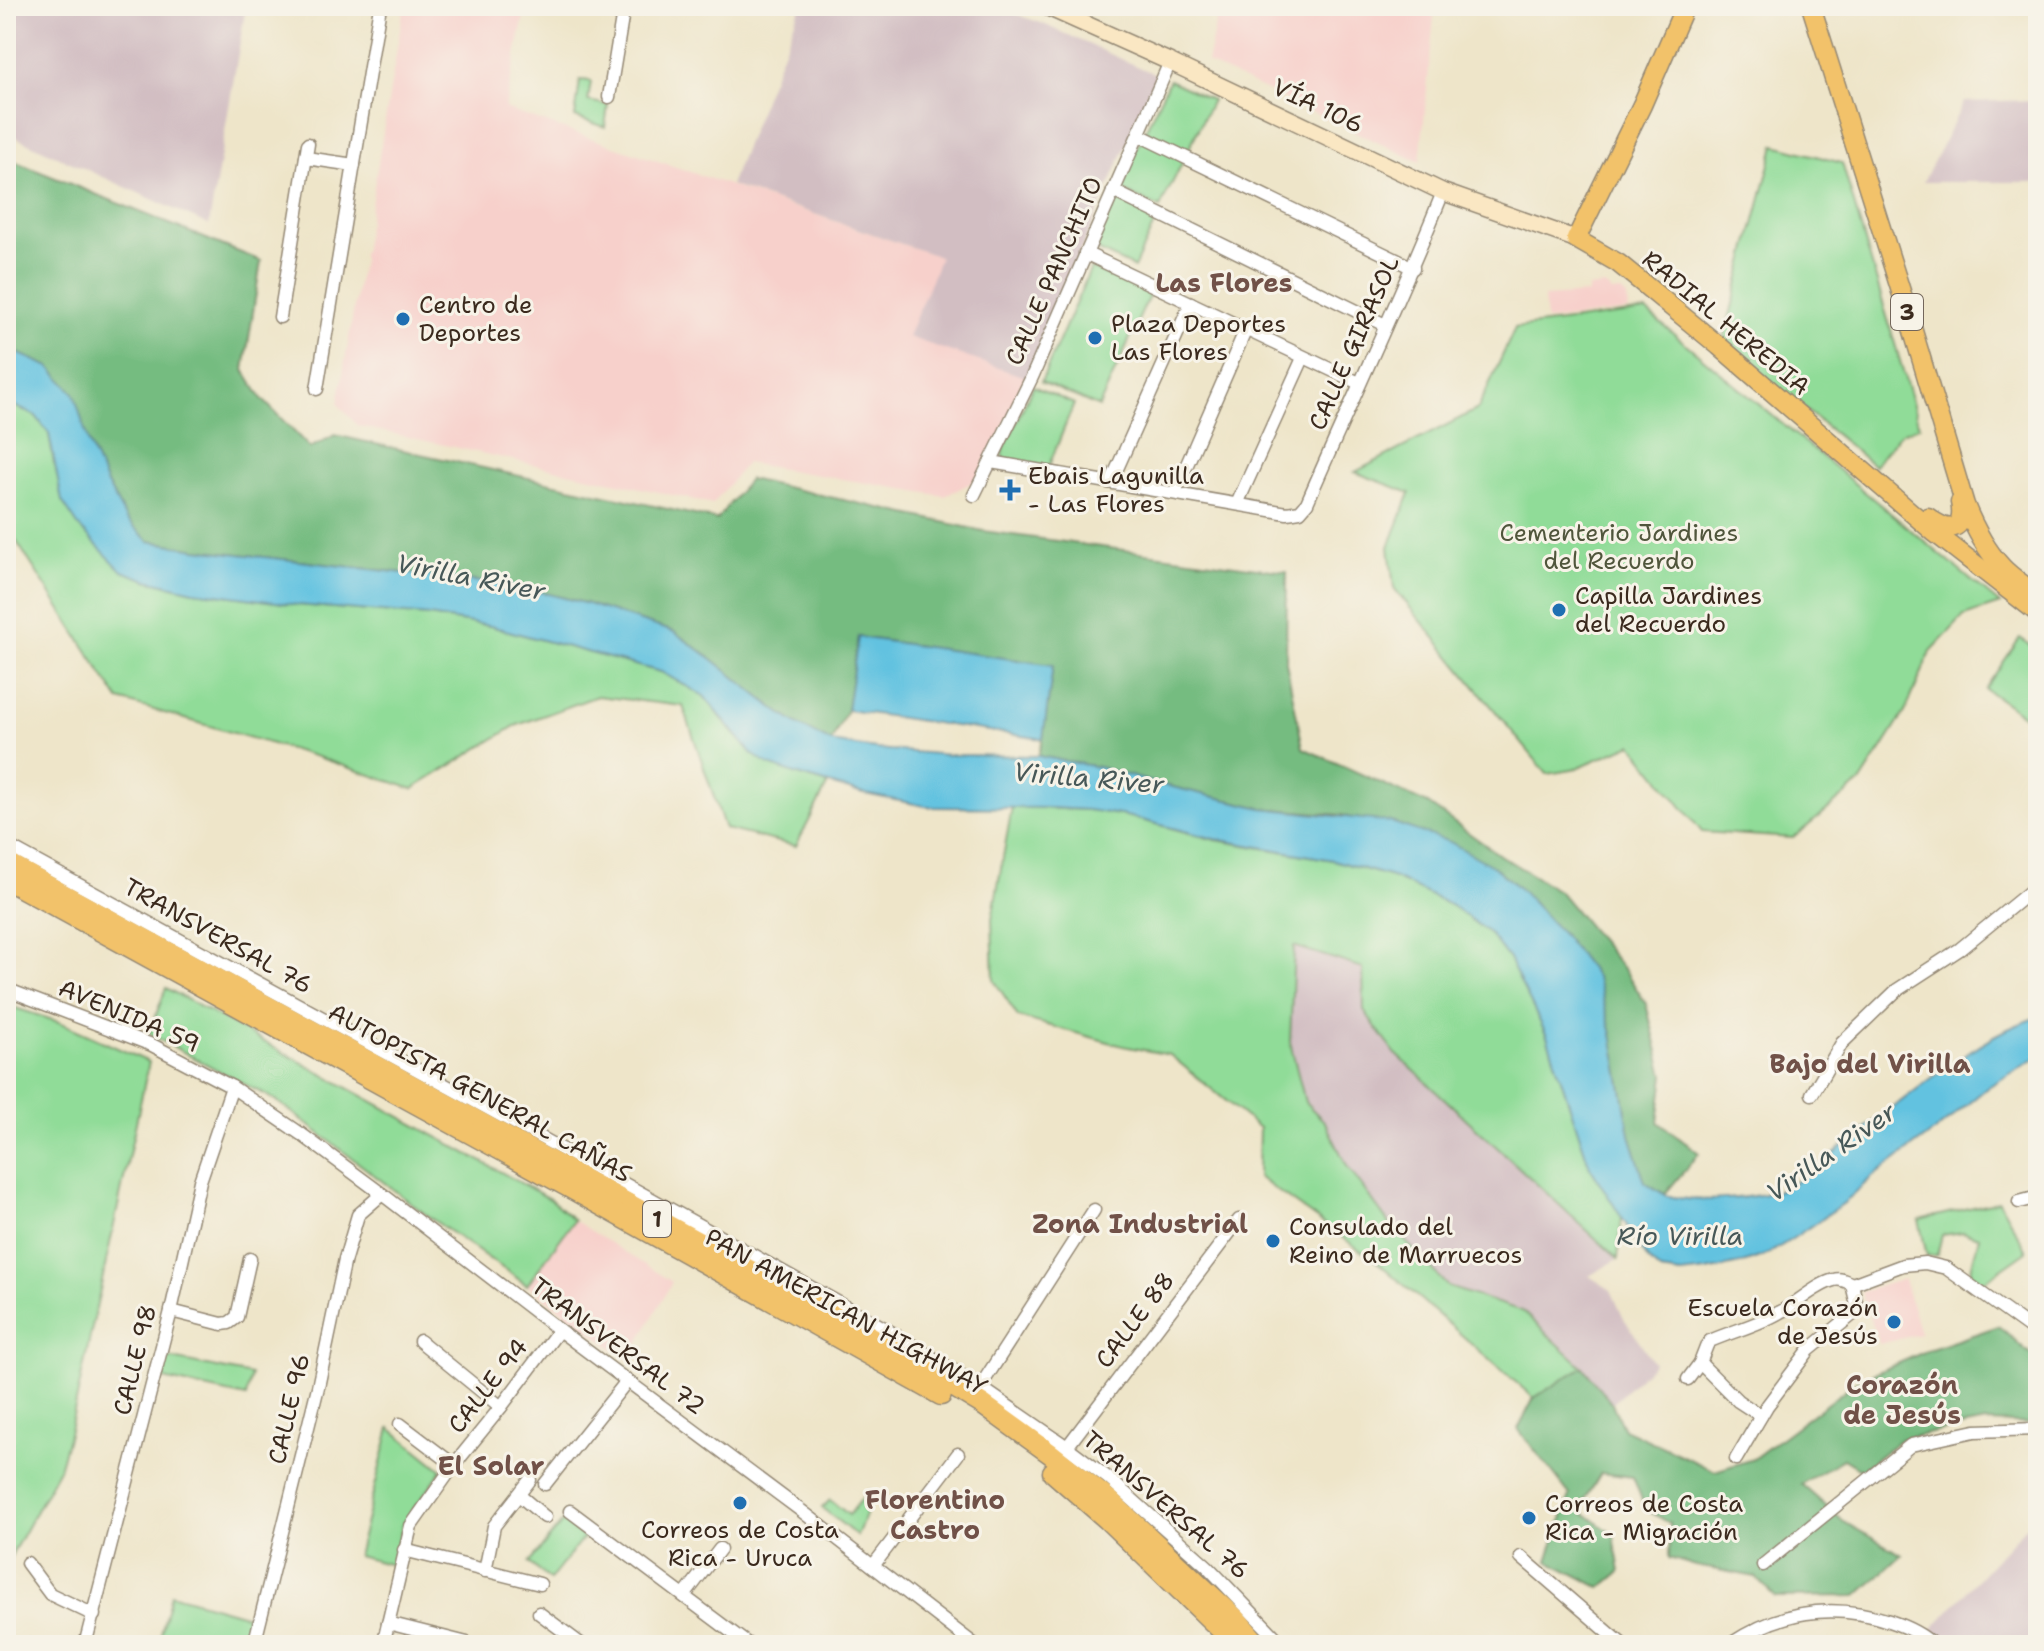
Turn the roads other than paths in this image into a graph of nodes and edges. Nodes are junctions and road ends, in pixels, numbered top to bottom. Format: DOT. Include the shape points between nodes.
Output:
graph roads {
  1 [pos="380,6"];
  2 [pos="624,6"];
  3 [pos="1045,6"];
  4 [pos="1685,6"];
  5 [pos="1811,6"];
  6 [pos="1170,62"];
  7 [pos="609,97"];
  8 [pos="1139,135"];
  9 [pos="308,144"];
  10 [pos="306,158"];
  11 [pos="354,165"];
  12 [pos="1113,191"];
  13 [pos="1443,192"];
  14 [pos="1576,239"];
  15 [pos="1085,253"];
  16 [pos="1413,268"];
  17 [pos="1191,303"];
  18 [pos="280,317"];
  19 [pos="1385,325"];
  20 [pos="1246,329"];
  21 [pos="1724,351"];
  22 [pos="1303,358"];
  23 [pos="1359,383"];
  24 [pos="317,389"];
  25 [pos="991,462"];
  26 [pos="1954,470"];
  27 [pos="1111,482"];
  28 [pos="1175,492"];
  29 [pos="974,495"];
  30 [pos="1237,504"];
  31 [pos="2038,596"];
  32 [pos="2038,613"];
  33 [pos="6,845"];
  34 [pos="6,863"];
  35 [pos="6,879"];
  36 [pos="2038,885"];
  37 [pos="6,989"];
  38 [pos="232,1087"];
  39 [pos="1812,1094"];
  40 [pos="382,1194"];
  41 [pos="2038,1197"];
  42 [pos="2019,1202"];
  43 [pos="1094,1210"];
  44 [pos="1239,1220"];
  45 [pos="250,1259"];
  46 [pos="1852,1284"];
  47 [pos="171,1311"];
  48 [pos="559,1330"];
  49 [pos="2038,1334"];
  50 [pos="420,1341"];
  51 [pos="1700,1363"];
  52 [pos="1688,1379"];
  53 [pos="627,1381"];
  54 [pos="980,1387"];
  55 [pos="501,1407"];
  56 [pos="1761,1416"];
  57 [pos="400,1424"];
  58 [pos="2038,1429"];
  59 [pos="1067,1447"];
  60 [pos="958,1454"];
  61 [pos="1736,1459"];
  62 [pos="454,1465"];
  63 [pos="530,1480"];
  64 [pos="545,1484"];
  65 [pos="519,1495"];
  66 [pos="570,1511"];
  67 [pos="545,1517"];
  68 [pos="720,1549"];
  69 [pos="404,1550"];
  70 [pos="1521,1557"];
  71 [pos="27,1563"];
  72 [pos="1763,1565"];
  73 [pos="873,1566"];
  74 [pos="485,1571"];
  75 [pos="540,1584"];
  76 [pos="684,1596"];
  77 [pos="539,1613"];
  78 [pos="94,1615"];
  79 [pos="388,1623"];
  80 [pos="1930,1642"];
  81 [pos="467,1643"];
  82 [pos="578,1644"];
  83 [pos="85,1645"];
  84 [pos="254,1645"];
  85 [pos="383,1645"];
  86 [pos="749,1645"];
  87 [pos="975,1645"];
  88 [pos="1237,1645"];
  89 [pos="1258,1645"];
  90 [pos="1283,1645"];
  91 [pos="1623,1645"];
  92 [pos="1729,1645"];
  1 -- 11 [label="street"];
  2 -- 7 [label="street"];
  3 -- 6 [label="main road, VÍA 106"];
  4 -- 14 [label="main road"];
  5 -- 26 [label="main road, 3"];
  6 -- 8 [label="street, CALLE PANCHITO"];
  6 -- 13 [label="main road, VÍA 106"];
  8 -- 12 [label="street, CALLE PANCHITO"];
  8 -- 16 [label="street"];
  9 -- 10 [label="street"];
  10 -- 11 [label="street"];
  10 -- 18 [label="street"];
  11 -- 24 [label="street"];
  12 -- 15 [label="street, CALLE PANCHITO"];
  12 -- 19 [label="street"];
  13 -- 14 [label="main road, VÍA 106"];
  13 -- 16 [label="street, CALLE GIRASOL"];
  14 -- 21 [label="main road, RADIAL HEREDIA" via="1618,263"];
  15 -- 17 [label="street"];
  15 -- 25 [label="street, CALLE PANCHITO"];
  16 -- 19 [label="street, CALLE GIRASOL"];
  17 -- 20 [label="street"];
  17 -- 27 [label="street"];
  19 -- 23 [label="street, CALLE GIRASOL"];
  20 -- 22 [label="street"];
  20 -- 28 [label="street"];
  21 -- 26 [label="main road" via="1944,528 1958,526 1961,520"];
  21 -- 32 [label="main road, RADIAL HEREDIA" via="1935,533"];
  22 -- 23 [label="street"];
  22 -- 30 [label="street"];
  23 -- 30 [label="street, CALLE GIRASOL" via="1300,511"];
  25 -- 27 [label="street"];
  25 -- 29 [label="street, CALLE PANCHITO"];
  26 -- 31 [label="main road, 3" via="1983,542 2004,569"];
  27 -- 28 [label="street"];
  28 -- 30 [label="street"];
  33 -- 54 [label="street, TRANSVERSAL 76" via="884,1328"];
  34 -- 89 [label="highway, AUTOPISTA GENERAL CAÑAS / 1" via="861,1332 982,1404 1110,1501"];
  35 -- 88 [label="highway, PAN AMERICAN HIGHWAY / 1" via="975,1414 1107,1519"];
  36 -- 39 [label="street" via="1960,949 1897,990 1842,1043"];
  37 -- 38 [label="street, AVENIDA 59" via="152,1045"];
  38 -- 40 [label="street, TRANSVERSAL 72"];
  38 -- 47 [label="street, CALLE 98" via="200,1181"];
  40 -- 48 [label="street, TRANSVERSAL 72"];
  40 -- 84 [label="street, CALLE 96" via="358,1215 345,1259"];
  41 -- 42 [label="street"];
  43 -- 54 [label="street"];
  44 -- 59 [label="street, CALLE 88"];
  45 -- 47 [label="street" via="237,1317 229,1323"];
  46 -- 49 [label="street" via="1903,1265 1946,1268"];
  46 -- 51 [label="street" via="1835,1279 1781,1312 1710,1341"];
  46 -- 56 [label="street" via="1858,1310 1809,1350"];
  47 -- 78 [label="street, CALLE 98"];
  48 -- 53 [label="street, TRANSVERSAL 72"];
  48 -- 55 [label="street, CALLE 94"];
  50 -- 55 [label="street"];
  51 -- 52 [label="street"];
  51 -- 56 [label="street"];
  53 -- 64 [label="street"];
  53 -- 73 [label="street, TRANSVERSAL 72"];
  54 -- 59 [label="street, TRANSVERSAL 76"];
  55 -- 62 [label="street, CALLE 94"];
  56 -- 61 [label="street"];
  57 -- 62 [label="street"];
  58 -- 72 [label="street" via="1975,1431 1911,1445"];
  59 -- 90 [label="street, TRANSVERSAL 76" via="1207,1566"];
  60 -- 73 [label="street"];
  62 -- 69 [label="street, CALLE 94" via="411,1526"];
  63 -- 65 [label="street"];
  65 -- 67 [label="street"];
  65 -- 74 [label="street" via="494,1526"];
  66 -- 76 [label="street"];
  68 -- 76 [label="street"];
  69 -- 74 [label="street"];
  69 -- 79 [label="street, CALLE 94"];
  70 -- 91 [label="street"];
  71 -- 78 [label="street" via="50,1594"];
  73 -- 87 [label="street, TRANSVERSAL 72"];
  74 -- 75 [label="street"];
  76 -- 86 [label="street"];
  77 -- 82 [label="street"];
  78 -- 83 [label="street, CALLE 98"];
  79 -- 81 [label="street"];
  79 -- 85 [label="street, CALLE 94"];
  80 -- 92 [label="street" via="1900,1624 1839,1610 1777,1619"];
}
